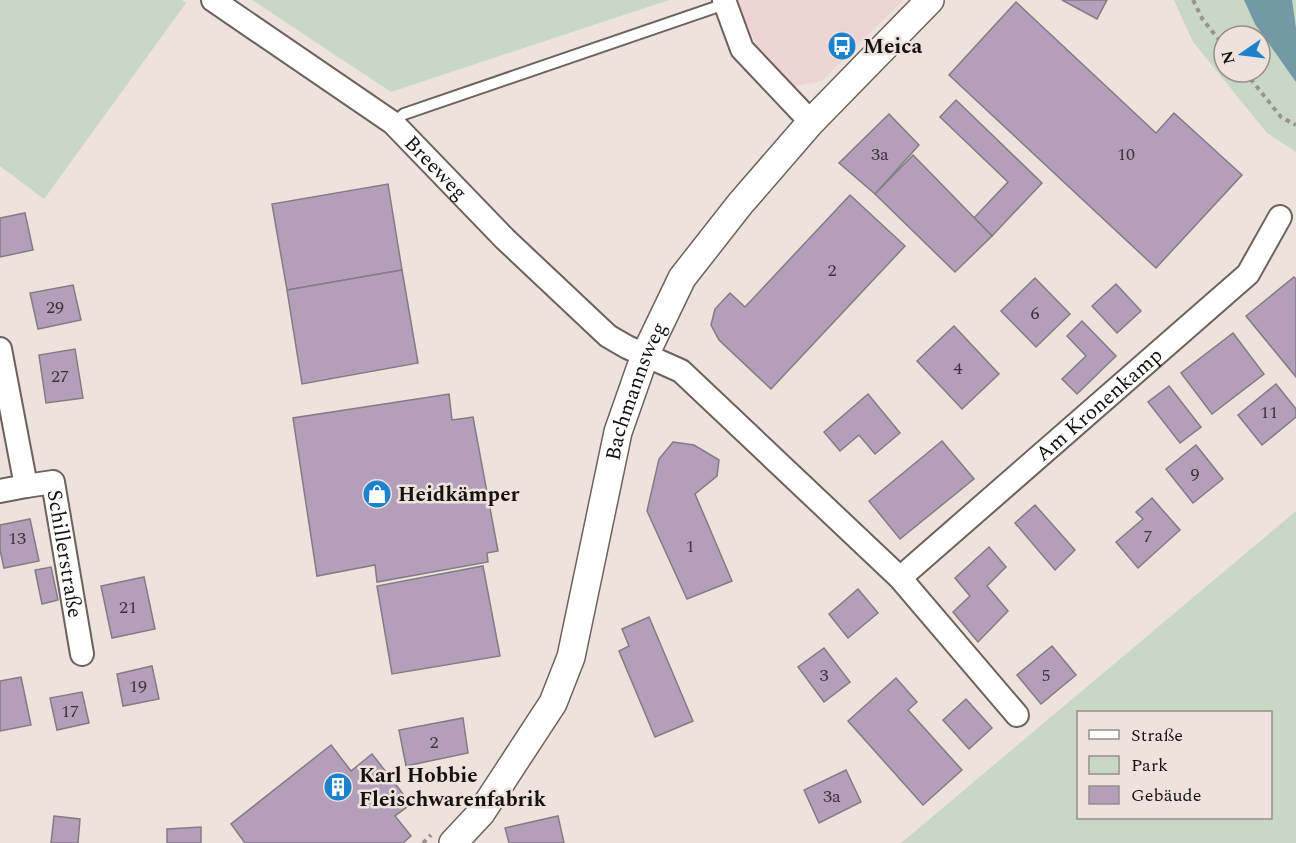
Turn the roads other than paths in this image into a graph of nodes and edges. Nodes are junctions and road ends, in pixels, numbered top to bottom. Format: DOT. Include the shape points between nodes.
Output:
graph roads {
  1 [pos="213,0"];
  2 [pos="930,0"];
  3 [pos="724,2"];
  4 [pos="811,122"];
  5 [pos="393,123"];
  6 [pos="1284,216"];
  7 [pos="0,349"];
  8 [pos="645,355"];
  9 [pos="27,486"];
  10 [pos="0,491"];
  11 [pos="900,578"];
  12 [pos="82,654"];
  13 [pos="1017,715"];
  14 [pos="453,843"];
  1 -- 5 [label="street, Breeweg"];
  2 -- 4 [label="street, Bachmannsweg"];
  3 -- 4 [label="street" via="742,49"];
  3 -- 5 [label="lane" via="404,114"];
  4 -- 8 [label="street, Bachmannsweg" via="682,278"];
  5 -- 8 [label="street, Breeweg" via="608,336"];
  6 -- 11 [label="street, Am Kronenkamp" via="1248,274"];
  7 -- 9 [label="street, Schillerstraße"];
  8 -- 11 [label="street" via="681,371"];
  8 -- 14 [label="street, Bachmannsweg" via="618,432 567,666 546,713 481,813"];
  9 -- 10 [label="street, Schillerstraße"];
  9 -- 12 [label="street, Schillerstraße" via="53,482"];
  11 -- 13 [label="street"];
}
